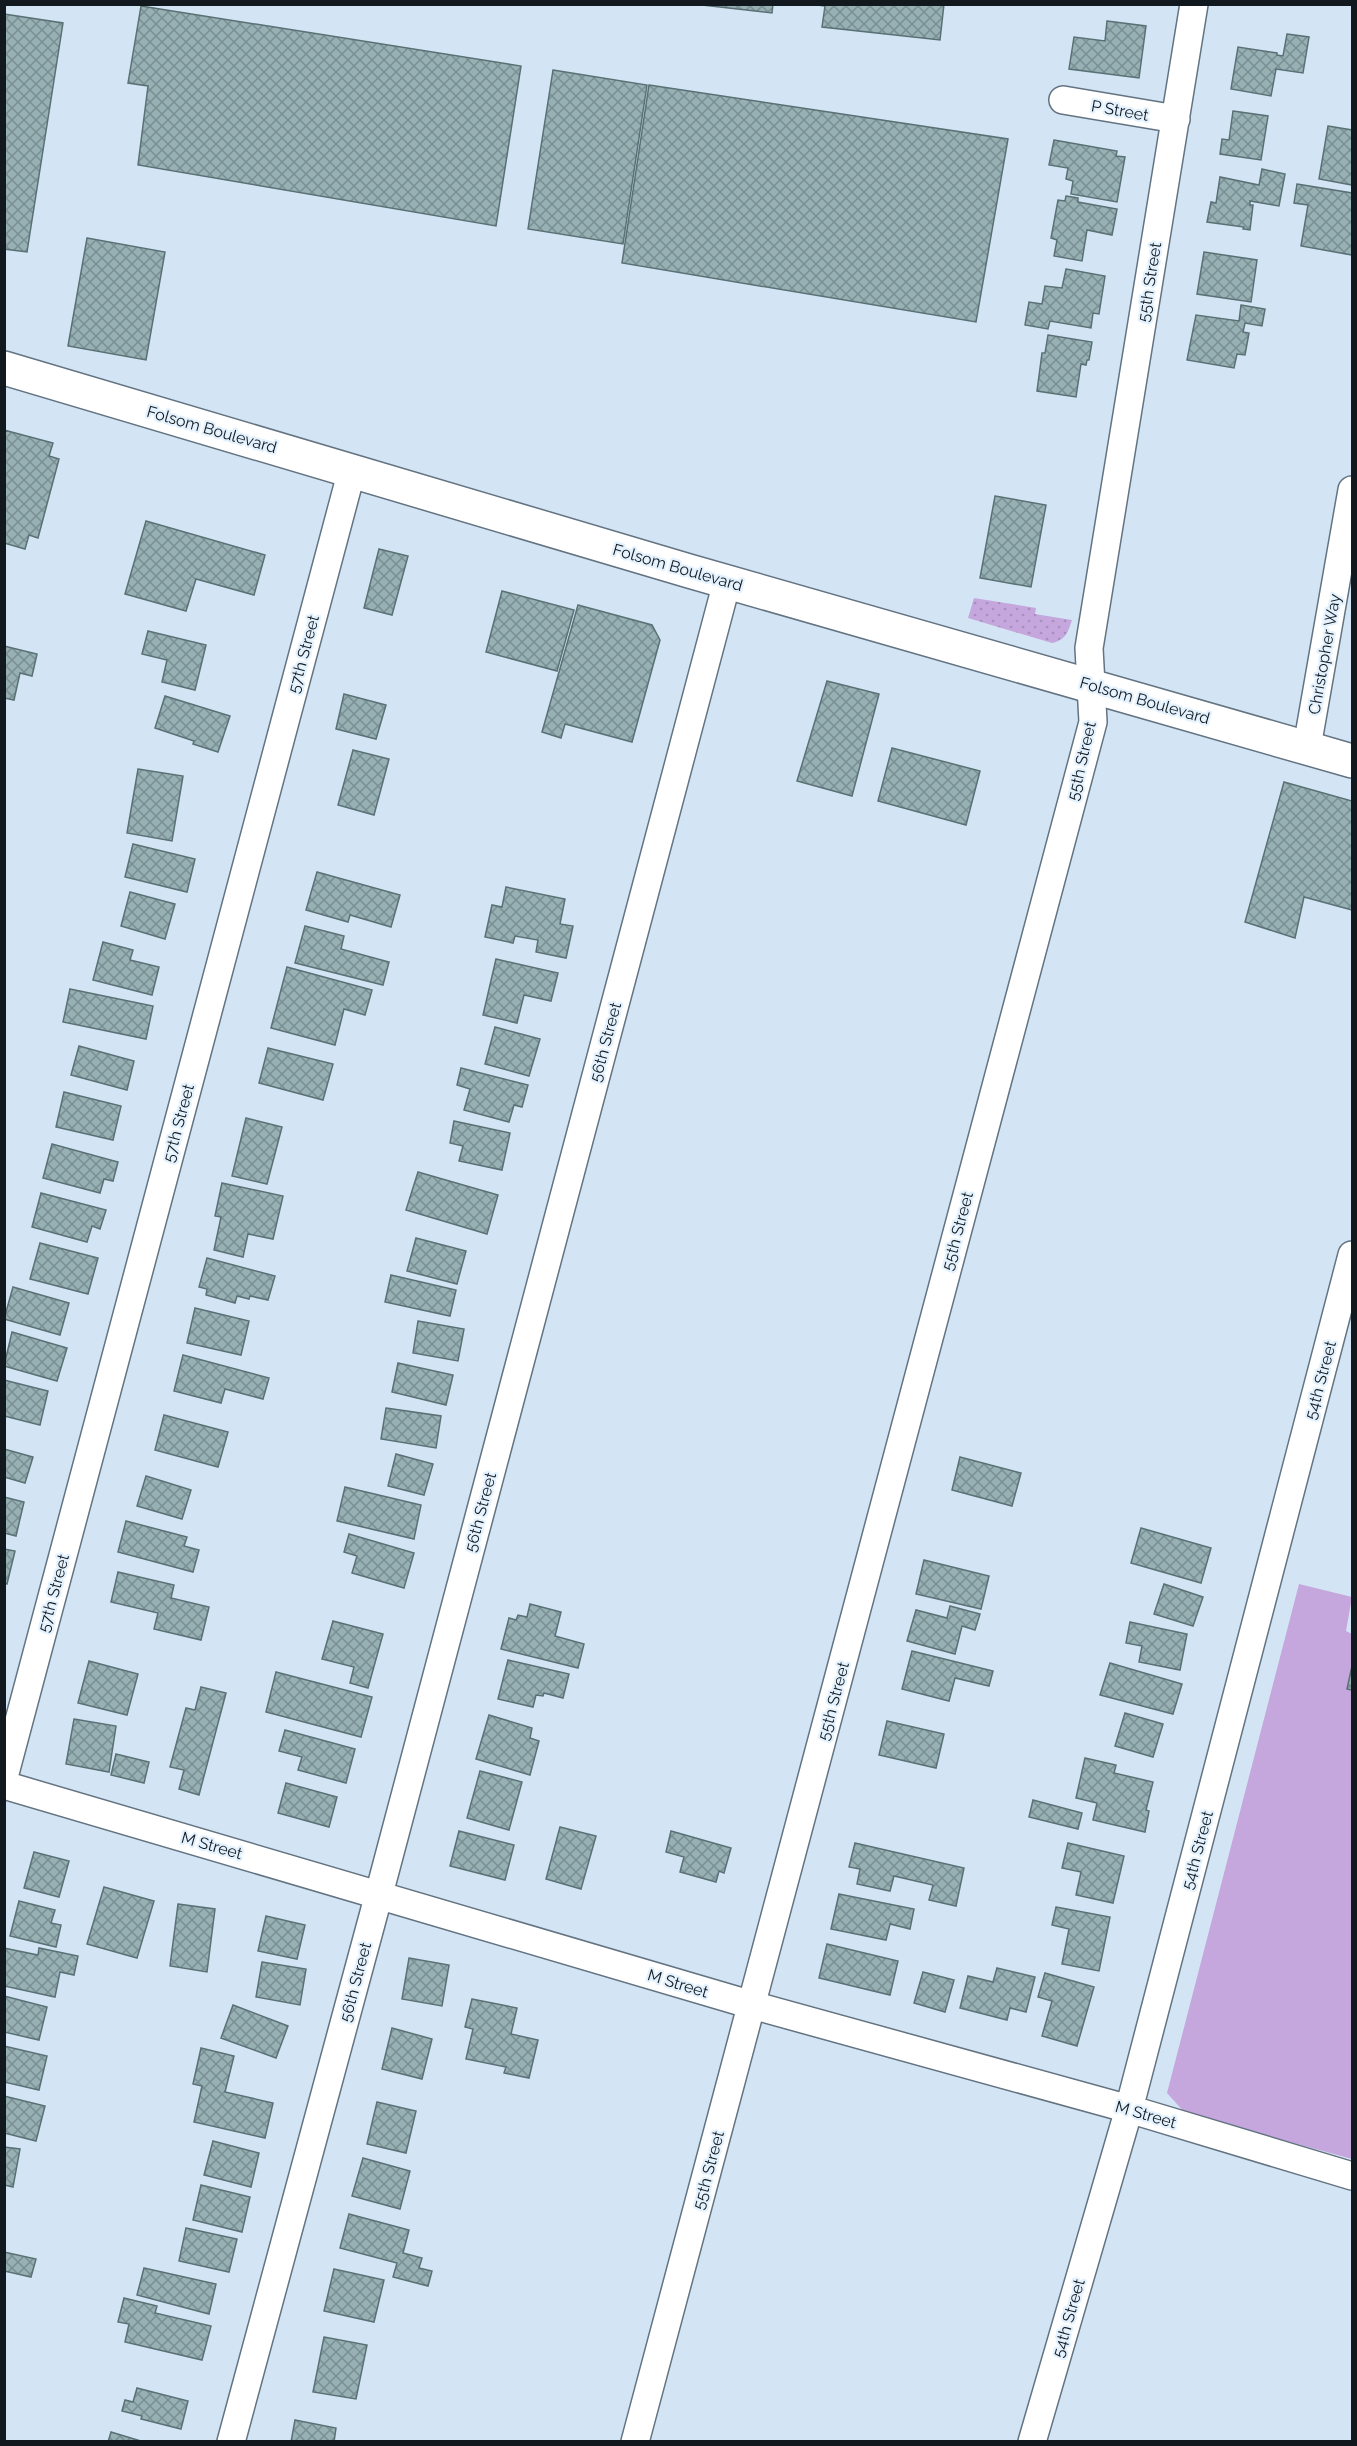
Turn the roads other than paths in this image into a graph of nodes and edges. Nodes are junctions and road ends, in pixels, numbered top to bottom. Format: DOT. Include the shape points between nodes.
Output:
graph roads {
  1 [pos="1194,4"];
  2 [pos="1064,100"];
  3 [pos="1176,119"];
  4 [pos="4,368"];
  5 [pos="351,470"];
  6 [pos="1353,490"];
  7 [pos="727,582"];
  8 [pos="1091,684"];
  9 [pos="1307,747"];
  10 [pos="1353,760"];
  11 [pos="1353,1255"];
  12 [pos="4,1777"];
  13 [pos="4,1785"];
  14 [pos="379,1894"];
  15 [pos="752,2005"];
  16 [pos="1129,2109"];
  17 [pos="1353,2176"];
  18 [pos="231,2442"];
  19 [pos="635,2442"];
  20 [pos="1032,2442"];
  1 -- 3 [label="street, 55th Street"];
  2 -- 3 [label="street, P Street"];
  3 -- 8 [label="street, 55th Street" via="1089,648"];
  4 -- 5 [label="main road, Folsom Boulevard"];
  5 -- 7 [label="main road, Folsom Boulevard"];
  5 -- 12 [label="street, 57th Street"];
  6 -- 9 [label="street, Christopher Way"];
  7 -- 8 [label="main road, Folsom Boulevard"];
  7 -- 14 [label="street, 56th Street"];
  8 -- 9 [label="main road, Folsom Boulevard"];
  8 -- 15 [label="street, 55th Street" via="1093,722"];
  9 -- 10 [label="main road, Folsom Boulevard"];
  11 -- 16 [label="street, 54th Street"];
  13 -- 14 [label="street, M Street"];
  14 -- 15 [label="street, M Street"];
  14 -- 18 [label="street, 56th Street"];
  15 -- 16 [label="street, M Street"];
  15 -- 19 [label="street, 55th Street"];
  16 -- 17 [label="street, M Street"];
  16 -- 20 [label="street, 54th Street"];
}
